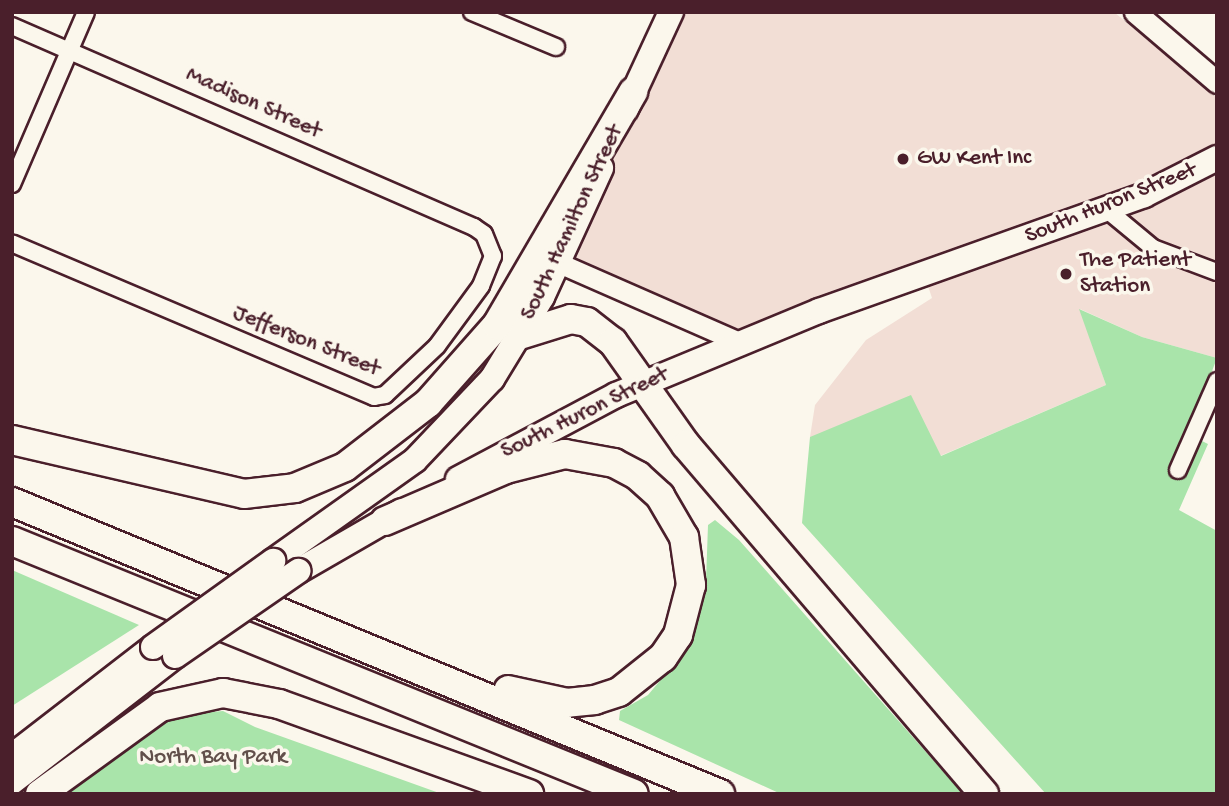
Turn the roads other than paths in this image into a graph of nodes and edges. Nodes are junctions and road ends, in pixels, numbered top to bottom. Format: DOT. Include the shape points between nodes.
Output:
graph roads {
  1 [pos="86,12"];
  2 [pos="472,12"];
  3 [pos="671,12"];
  4 [pos="1135,12"];
  5 [pos="12,26"];
  6 [pos="556,47"];
  7 [pos="69,51"];
  8 [pos="1217,82"];
  9 [pos="633,92"];
  10 [pos="1217,158"];
  11 [pos="12,184"];
  12 [pos="1106,209"];
  13 [pos="474,227"];
  14 [pos="12,243"];
  15 [pos="559,263"];
  16 [pos="1217,272"];
  17 [pos="520,335"];
  18 [pos="741,343"];
  19 [pos="1217,381"];
  20 [pos="643,385"];
  21 [pos="12,440"];
  22 [pos="1178,470"];
  23 [pos="12,502"];
  24 [pos="359,504"];
  25 [pos="385,521"];
  26 [pos="12,541"];
  27 [pos="12,550"];
  28 [pos="53,558"];
  29 [pos="164,651"];
  30 [pos="427,673"];
  31 [pos="13,755"];
  32 [pos="12,782"];
  33 [pos="40,794"];
  34 [pos="528,794"];
  35 [pos="634,794"];
  36 [pos="720,794"];
  37 [pos="984,794"];
  1 -- 7 [label="street"];
  2 -- 6 [label="street"];
  3 -- 9 [label="main road, South Hamilton Street"];
  4 -- 8 [label="main road"];
  5 -- 7 [label="street, Madison Street"];
  7 -- 11 [label="street"];
  7 -- 13 [label="street, Madison Street"];
  9 -- 15 [label="main road, South Hamilton Street"];
  9 -- 21 [label="highway" via="498,325 428,403 345,467 295,488 244,494"];
  10 -- 12 [label="main road, South Huron Street"];
  12 -- 16 [label="street" via="1153,248"];
  12 -- 18 [label="main road, South Huron Street"];
  13 -- 14 [label="street, Jefferson Street" via="484,234 493,256 481,286 437,346 385,396 374,397"];
  15 -- 17 [label="main road, South Hamilton Street"];
  15 -- 18 [label="street"];
  17 -- 20 [label="highway" via="560,320 587,322 612,342"];
  17 -- 24 [label="main road, South Hamilton Street" via="459,418"];
  18 -- 20 [label="main road, South Huron Street"];
  19 -- 22 [label="street"];
  20 -- 25 [label="main road, South Huron Street" via="513,447"];
  20 -- 37 [label="highway" via="717,482"];
  23 -- 30 [label="highway"];
  24 -- 29 [label="main road, South Huron Street, bridge" via="273,561"];
  25 -- 29 [label="main road, South Huron Street, bridge"];
  25 -- 30 [label="highway" via="506,469 565,454 590,456 638,476 660,496 684,537 691,585 678,635 644,675 619,692 567,703"];
  26 -- 28 [label="highway"];
  27 -- 28 [label="highway"];
  28 -- 35 [label="highway"];
  29 -- 31 [label="main road, South Huron Street"];
  29 -- 32 [label="main road, South Huron Street"];
  30 -- 36 [label="highway"];
  33 -- 34 [label="highway" via="160,707 223,693 279,704"];
}
